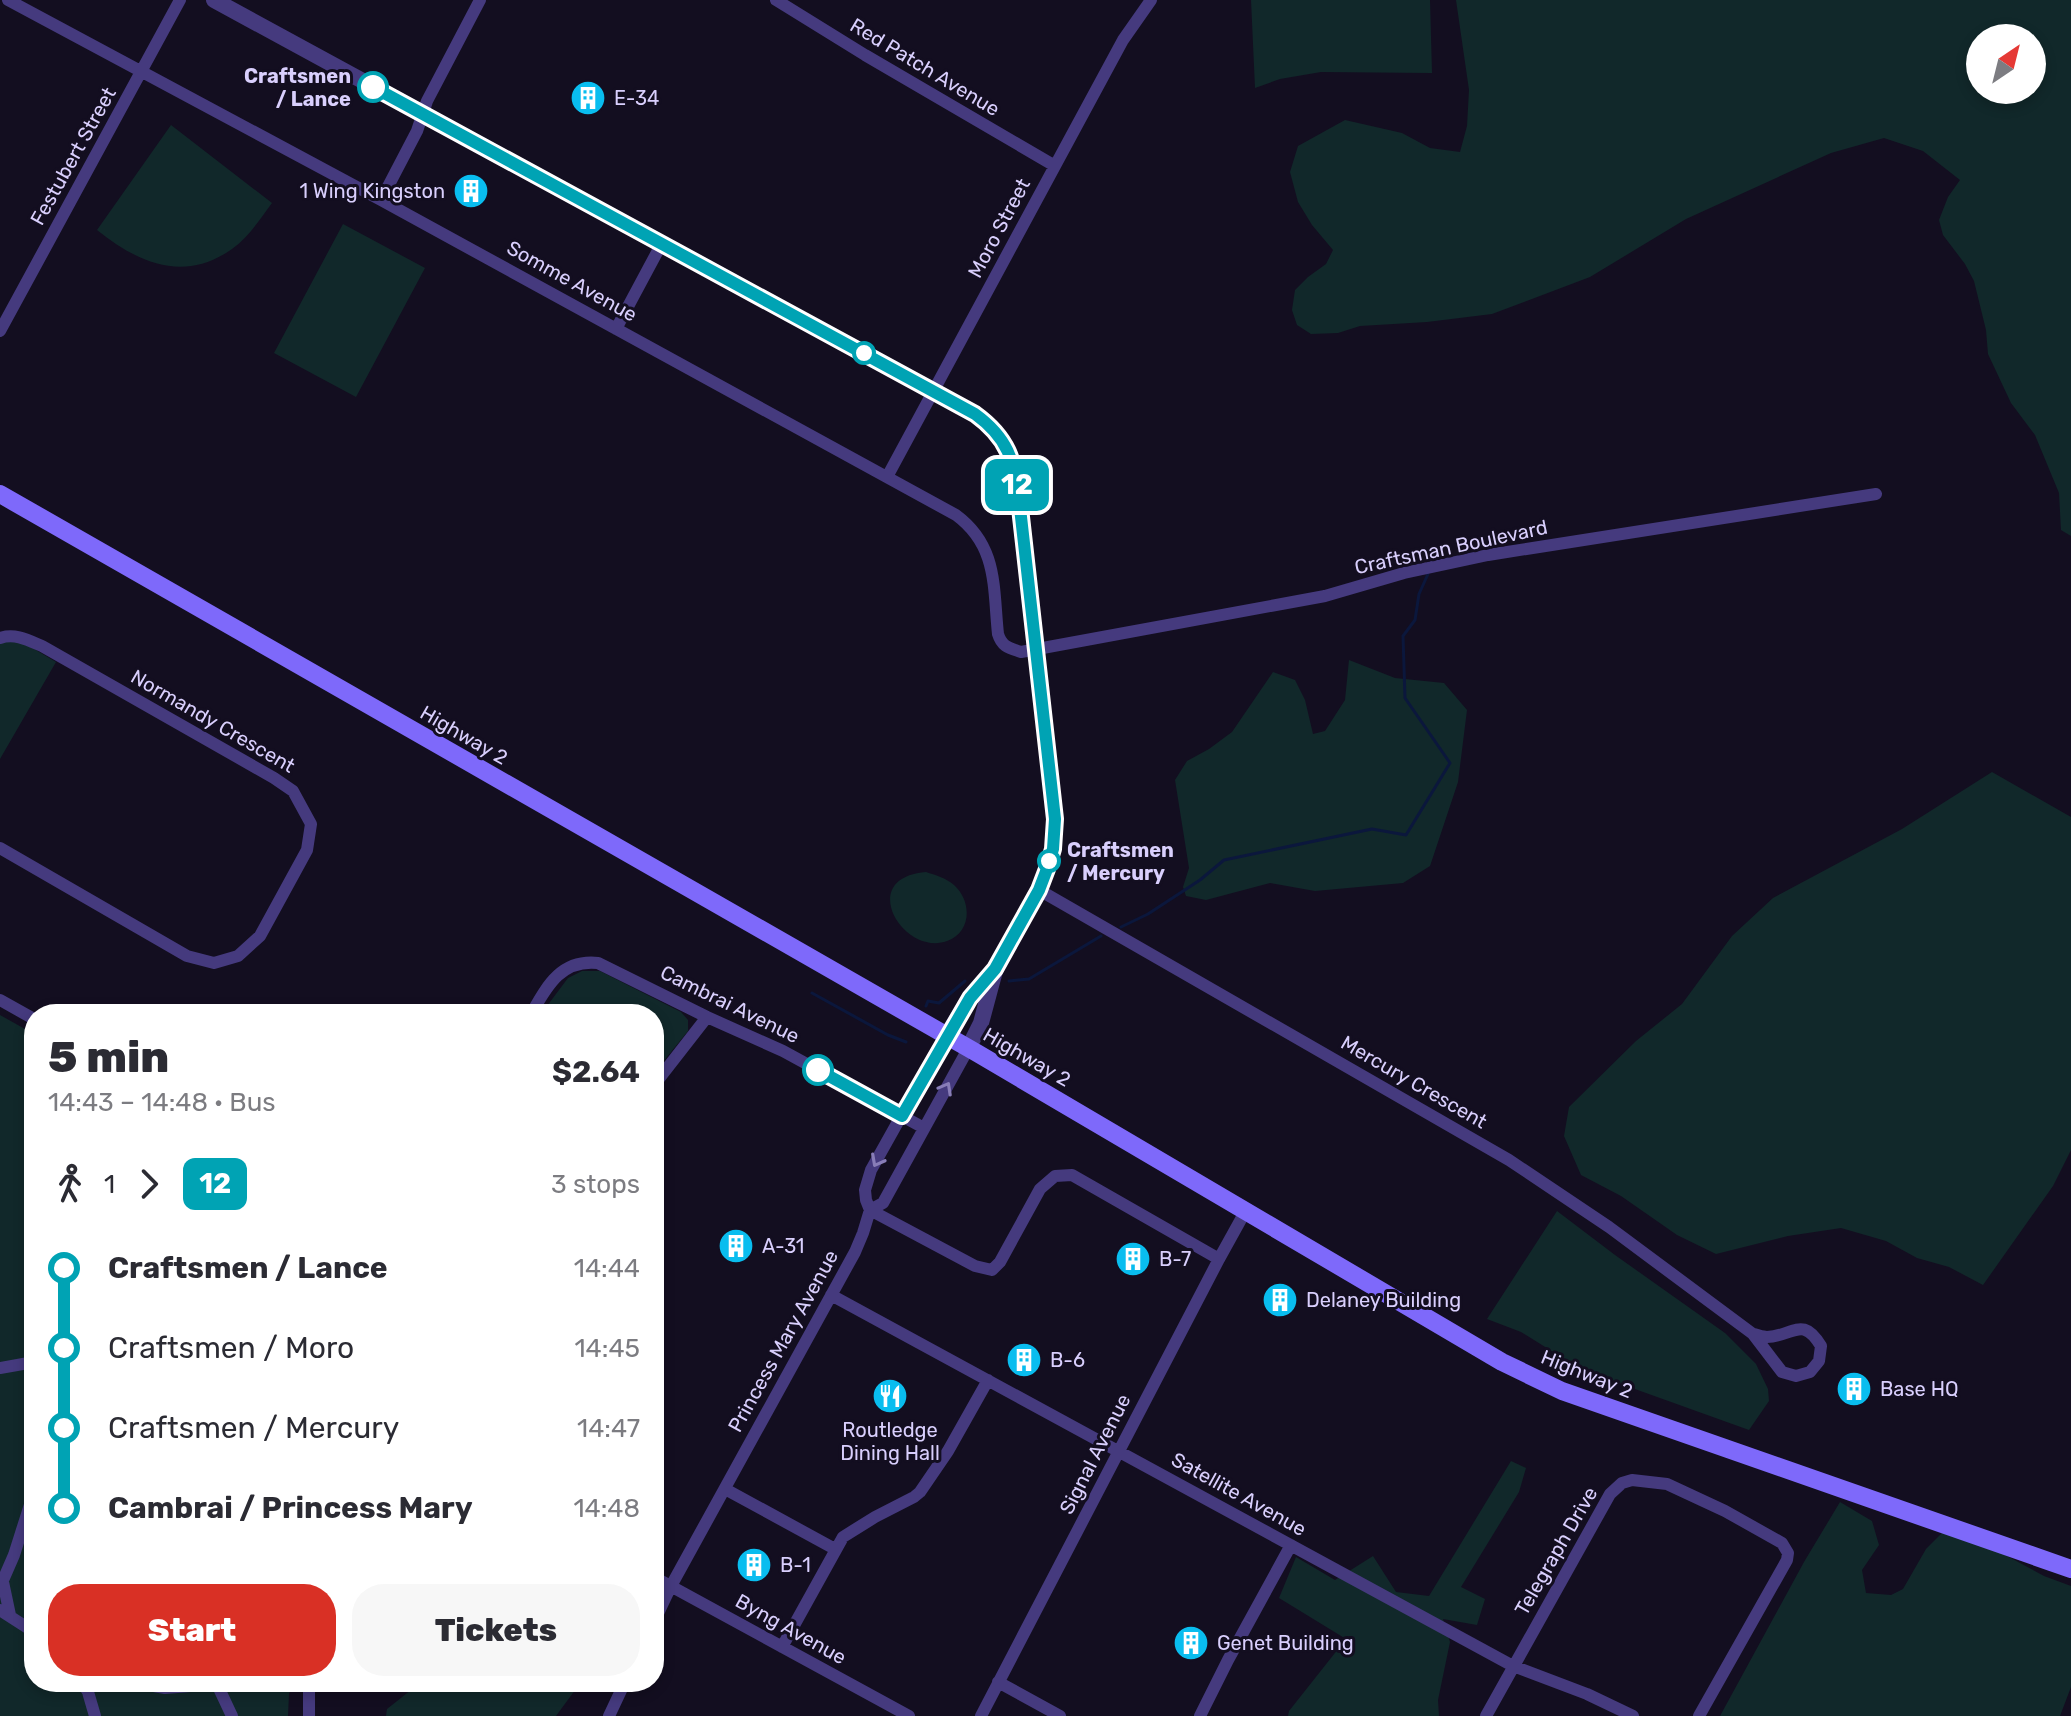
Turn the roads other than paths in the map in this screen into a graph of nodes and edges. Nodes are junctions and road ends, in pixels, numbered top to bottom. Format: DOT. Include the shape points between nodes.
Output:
graph roads {
  1 [pos="8,0"];
  2 [pos="180,0"];
  3 [pos="214,0"];
  4 [pos="480,0"];
  5 [pos="776,0"];
  6 [pos="1151,0"];
  7 [pos="142,73"];
  8 [pos="422,114"];
  9 [pos="1055,166"];
  10 [pos="381,200"];
  11 [pos="662,243"];
  12 [pos="616,329"];
  13 [pos="0,331"];
  14 [pos="934,391"];
  15 [pos="887,477"];
  16 [pos="0,494"];
  17 [pos="1876,494"];
  18 [pos="0,638"];
  19 [pos="1037,650"];
  20 [pos="0,848"];
  21 [pos="1039,890"];
  22 [pos="995,969"];
  23 [pos="0,1000"];
  24 [pos="537,1004"];
  25 [pos="24,1013"];
  26 [pos="707,1017"];
  27 [pos="946,1036"];
  28 [pos="968,1049"];
  29 [pos="664,1072"];
  30 [pos="902,1116"];
  31 [pos="924,1128"];
  32 [pos="870,1210"];
  33 [pos="1245,1212"];
  34 [pos="1219,1259"];
  35 [pos="831,1295"];
  36 [pos="1753,1334"];
  37 [pos="24,1364"];
  38 [pos="0,1368"];
  39 [pos="988,1380"];
  40 [pos="1118,1452"];
  41 [pos="725,1489"];
  42 [pos="24,1524"];
  43 [pos="1291,1545"];
  44 [pos="835,1549"];
  45 [pos="2071,1569"];
  46 [pos="664,1582"];
  47 [pos="2,1585"];
  48 [pos="671,1586"];
  49 [pos="664,1601"];
  50 [pos="5,1612"];
  51 [pos="24,1625"];
  52 [pos="782,1647"];
  53 [pos="1513,1666"];
  54 [pos="998,1682"];
  55 [pos="90,1692"];
  56 [pos="222,1692"];
  57 [pos="309,1692"];
  58 [pos="620,1692"];
  59 [pos="95,1716"];
  60 [pos="232,1716"];
  61 [pos="309,1716"];
  62 [pos="609,1716"];
  63 [pos="909,1716"];
  64 [pos="981,1716"];
  65 [pos="1060,1716"];
  66 [pos="1200,1716"];
  67 [pos="1486,1716"];
  68 [pos="1633,1716"];
  69 [pos="1699,1716"];
  1 -- 7 [label="street, Somme Avenue"];
  2 -- 7 [label="street, Festubert Street"];
  3 -- 8 [label="street"];
  4 -- 8 [label="street"];
  5 -- 9 [label="street, Red Patch Avenue"];
  6 -- 9 [label="street, Moro Street" via="1123,40"];
  7 -- 10 [label="street, Somme Avenue"];
  7 -- 13 [label="street, Festubert Street"];
  8 -- 10 [label="street"];
  8 -- 11 [label="street"];
  9 -- 14 [label="street, Moro Street"];
  10 -- 12 [label="street, Somme Avenue"];
  11 -- 12 [label="street"];
  11 -- 14 [label="street"];
  12 -- 15 [label="street, Somme Avenue"];
  14 -- 15 [label="street, Moro Street"];
  14 -- 19 [label="street" via="986,422 1010,455"];
  15 -- 19 [label="street, Somme Avenue" via="969,524 990,564 1001,642 1021,652"];
  16 -- 27 [label="main road, Highway 2"];
  17 -- 19 [label="street, Craftsman Boulevard" via="1488,555 1325,596"];
  18 -- 20 [label="street, Normandy Crescent" via="8,635 42,646 274,778 293,791 311,824 307,850 260,936 238,956 214,963 187,956"];
  19 -- 21 [label="street" via="1055,819 1053,849"];
  21 -- 22 [label="street"];
  21 -- 36 [label="street, Mercury Crescent" via="1509,1160"];
  22 -- 27 [label="street"];
  22 -- 28 [label="street" via="981,1023"];
  23 -- 25 [label="street"];
  24 -- 26 [label="street, Cambrai Avenue" via="558,975 589,962"];
  26 -- 29 [label="street"];
  26 -- 30 [label="street, Cambrai Avenue" via="783,1051"];
  27 -- 28 [label="main road, Highway 2"];
  27 -- 30 [label="street, Princess Mary Avenue"];
  31 -- 28 [label="street, Princess Mary Avenue, one-way"];
  28 -- 33 [label="main road, Highway 2"];
  30 -- 31 [label="street, Cambrai Avenue"];
  30 -- 32 [label="street, Princess Mary Avenue, one-way" via="871,1170 865,1190"];
  31 -- 32 [label="street, Princess Mary Avenue" via="883,1203"];
  32 -- 34 [label="street" via="992,1270 1040,1189 1055,1176 1072,1175"];
  32 -- 35 [label="street, Princess Mary Avenue"];
  33 -- 34 [label="street, Signal Avenue"];
  33 -- 45 [label="main road, Highway 2" via="1502,1362 1562,1391"];
  34 -- 40 [label="street, Signal Avenue"];
  35 -- 39 [label="street, Satellite Avenue"];
  35 -- 41 [label="street, Princess Mary Avenue"];
  36 -- 36 [label="street, Mercury Crescent" via="1782,1372 1810,1372 1819,1361 1821,1346 1813,1333 1800,1328 1768,1337"];
  37 -- 38 [label="street"];
  39 -- 40 [label="street, Satellite Avenue"];
  39 -- 44 [label="street" via="920,1492 849,1532"];
  40 -- 43 [label="street, Satellite Avenue"];
  40 -- 54 [label="street, Signal Avenue"];
  41 -- 44 [label="street"];
  41 -- 48 [label="street, Princess Mary Avenue"];
  42 -- 47 [label="street"];
  43 -- 53 [label="street, Satellite Avenue"];
  43 -- 66 [label="street"];
  44 -- 52 [label="street"];
  46 -- 48 [label="street, Byng Avenue"];
  47 -- 50 [label="street"];
  48 -- 49 [label="street, Princess Mary Avenue"];
  48 -- 52 [label="street, Byng Avenue"];
  50 -- 51 [label="street"];
  52 -- 63 [label="street, Byng Avenue"];
  53 -- 67 [label="street, Telegraph Drive"];
  53 -- 68 [label="street, Satellite Avenue"];
  53 -- 69 [label="street, Telegraph Drive" via="1613,1490 1632,1480 1667,1484 1754,1527 1782,1543 1788,1553"];
  54 -- 64 [label="street, Signal Avenue"];
  54 -- 65 [label="street"];
  55 -- 59 [label="street"];
  56 -- 60 [label="street"];
  57 -- 61 [label="street"];
  58 -- 62 [label="street"];
}
